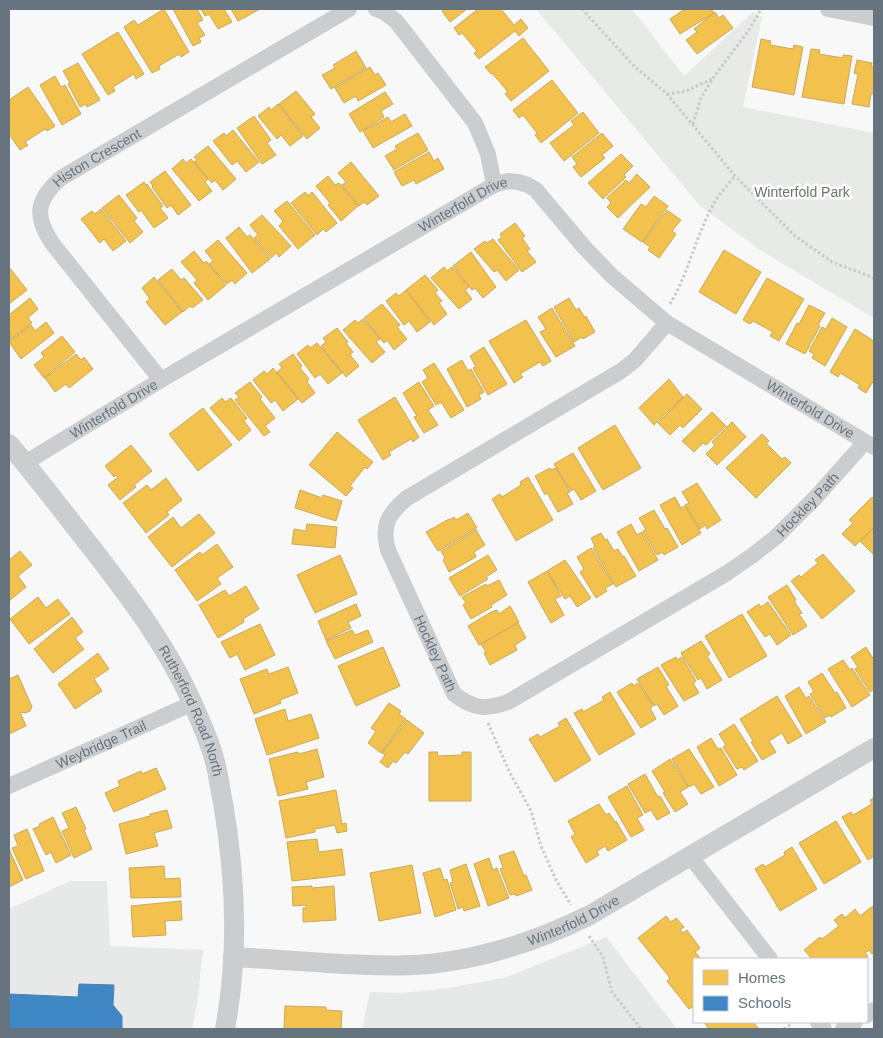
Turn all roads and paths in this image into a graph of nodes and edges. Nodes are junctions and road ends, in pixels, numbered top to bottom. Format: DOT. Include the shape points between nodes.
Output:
graph roads {
  1 [pos="349,9"];
  2 [pos="376,9"];
  3 [pos="582,9"];
  4 [pos="761,9"];
  5 [pos="828,9"];
  6 [pos="874,18"];
  7 [pos="713,78"];
  8 [pos="667,94"];
  9 [pos="693,124"];
  10 [pos="734,176"];
  11 [pos="494,185"];
  12 [pos="874,278"];
  13 [pos="667,315"];
  14 [pos="161,380"];
  15 [pos="9,444"];
  16 [pos="870,445"];
  17 [pos="25,463"];
  18 [pos="193,703"];
  19 [pos="488,722"];
  20 [pos="874,748"];
  21 [pos="9,786"];
  22 [pos="690,856"];
  23 [pos="572,908"];
  24 [pos="587,933"];
  25 [pos="234,957"];
  26 [pos="769,958"];
  27 [pos="854,1023"];
  28 [pos="791,1024"];
  29 [pos="225,1029"];
  30 [pos="641,1029"];
  31 [pos="784,1029"];
  32 [pos="843,1029"];
  1 -- 14 [label="street, Histon Crescent" via="61,178 44,197 40,213 47,236"];
  2 -- 11 [label="street" via="396,21 475,123 488,154"];
  3 -- 8 [label="path" via="634,65"];
  4 -- 7 [label="path"];
  5 -- 6 [label="street"];
  7 -- 8 [label="path" via="686,91"];
  7 -- 9 [label="path" via="701,98"];
  8 -- 9 [label="path"];
  9 -- 10 [label="path"];
  10 -- 12 [label="path" via="794,235 832,262"];
  10 -- 13 [label="path" via="712,206"];
  11 -- 13 [label="street, Winterfold Drive" via="518,182 536,190 612,276"];
  11 -- 14 [label="street, Winterfold Drive"];
  13 -- 16 [label="street, Winterfold Drive" via="684,334"];
  13 -- 16 [label="street, Hockley Path" via="635,360 622,371 407,498 394,509 386,524 388,550 454,694 461,700 482,708 508,702 727,573 776,537"];
  14 -- 17 [label="street, Winterfold Drive"];
  15 -- 17 [label="street, Rutherford Road North"];
  17 -- 18 [label="street, Rutherford Road North" via="144,619"];
  18 -- 21 [label="street, Weybridge Trail"];
  18 -- 25 [label="street, Rutherford Road North" via="215,761 226,819 235,904"];
  19 -- 23 [label="path" via="530,811 556,880"];
  20 -- 22 [label="street, Winterfold Drive"];
  22 -- 25 [label="street, Winterfold Drive" via="579,920 525,943 476,956 438,963 387,966"];
  22 -- 26 [label="street"];
  24 -- 30 [label="path" via="603,957 612,992"];
  25 -- 29 [label="street, Rutherford Road North"];
  27 -- 32 [label="street"];
  28 -- 31 [label="path"];
}
